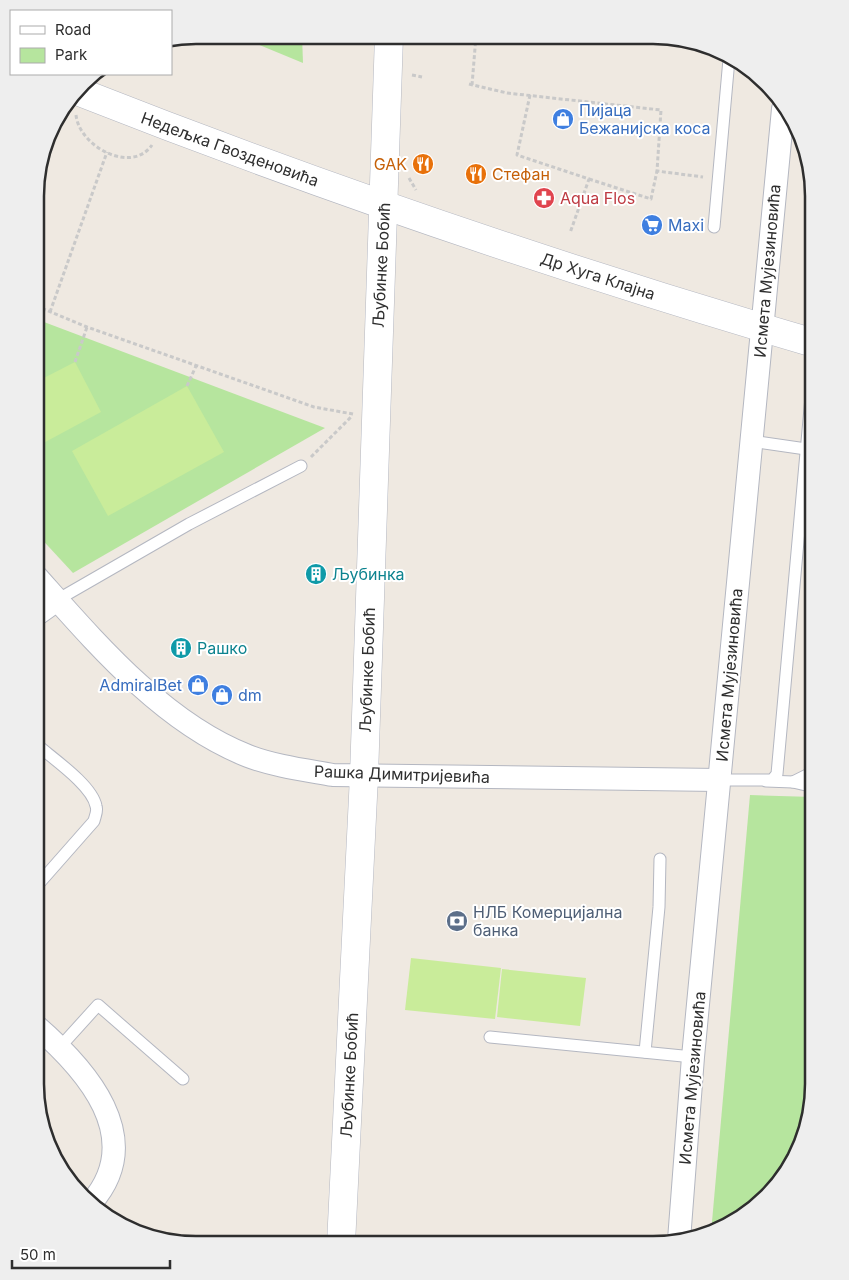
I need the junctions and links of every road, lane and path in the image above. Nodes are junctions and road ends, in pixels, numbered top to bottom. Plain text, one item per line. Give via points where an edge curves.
1 (389, 44) edge
2 (475, 44) edge
3 (729, 64) edge
4 (411, 75) dead end
5 (422, 77) dead end
6 (84, 94) edge
7 (530, 95) junction
8 (79, 99) edge
9 (782, 116) edge
10 (161, 124) junction
11 (107, 152) junction
12 (657, 171) junction
13 (589, 179) junction
14 (718, 179) junction
15 (384, 205) junction
16 (714, 227) dead end
17 (570, 233) dead end
18 (44, 309) edge
19 (50, 312) junction
20 (762, 327) junction
21 (87, 328) junction
22 (805, 340) edge
23 (75, 362) dead end
24 (196, 366) junction
25 (188, 386) dead end
26 (365, 416) junction
27 (752, 441) junction
28 (805, 449) edge
29 (805, 460) edge
30 (302, 466) joint
31 (44, 585) edge
32 (57, 600) junction
33 (44, 609) edge
34 (44, 751) edge
35 (364, 776) junction
36 (805, 776) edge
37 (719, 780) junction
38 (764, 781) junction
39 (793, 782) junction
40 (805, 785) edge
41 (660, 859) dead end
42 (44, 878) edge
43 (44, 1033) edge
44 (490, 1037) dead end
45 (60, 1047) junction
46 (645, 1052) junction
47 (693, 1056) junction
48 (183, 1079) dead end
49 (95, 1198) edge
50 (679, 1234) edge
51 (341, 1236) edge

1 - 15 main road, Љубинке Бобић
2 - 7 path via 471,85
3 - 14 lane
4 - 5 path
6 - 10 main road, Недељка Гвозденовића
7 - 12 path via 661,110
7 - 13 path via 517,155
8 - 11 path via 78,126 95,147
9 - 20 street, Исмета Мујезиновића
10 - 11 path via 154,141 143,153 126,156
10 - 15 main road, Недељка Гвозденовића
11 - 19 path
12 - 13 path via 651,199
12 - 14 path
13 - 17 path
14 - 16 lane
15 - 20 main road, Др Хуга Клајна
15 - 26 main road, Љубинке Бобић
18 - 19 path
19 - 21 path
20 - 22 main road, Др Хуга Клајна
20 - 27 street, Исмета Мујезиновића
21 - 23 path
21 - 24 path
24 - 25 path
24 - 26 path via 314,408
26 - 30 path
26 - 35 main road, Љубинке Бобић
27 - 28 lane
27 - 37 street, Исмета Мујезиновића
29 - 38 lane via 777,774 772,780
30 - 32 lane via 189,524
31 - 32 street, Рашка Димитријевића
32 - 33 street
32 - 35 street, Рашка Димитријевића via 136,682 204,736 249,757 296,769
34 - 42 lane via 83,786 97,807 94,821
35 - 37 street, Рашка Димитријевића
35 - 51 main road, Љубинке Бобић
36 - 39 lane
37 - 38 lane
37 - 47 street, Исмета Мујезиновића
38 - 39 lane
39 - 40 lane
41 - 46 lane via 659,907
43 - 45 street
44 - 46 lane
45 - 48 lane via 98,1005
45 - 49 street via 76,1062 101,1098 112,1127 112,1168
46 - 47 lane
47 - 50 street, Исмета Мујезиновића

